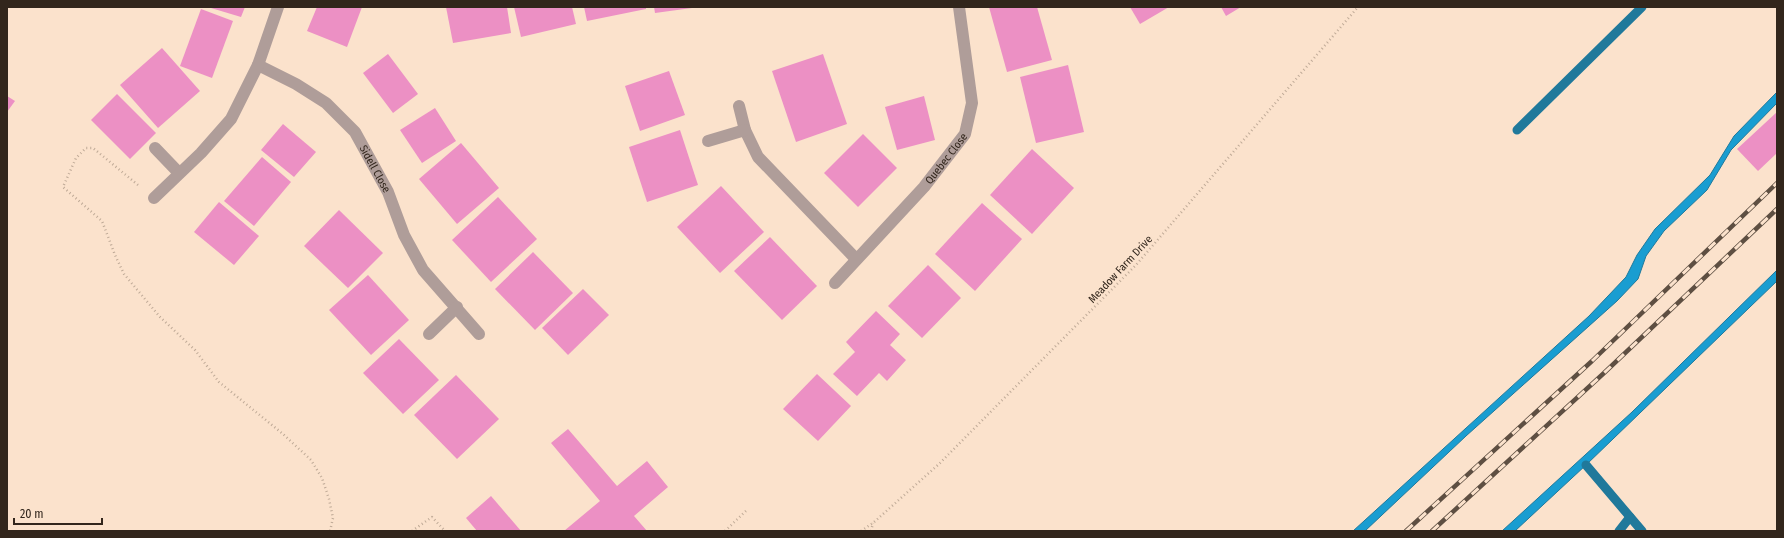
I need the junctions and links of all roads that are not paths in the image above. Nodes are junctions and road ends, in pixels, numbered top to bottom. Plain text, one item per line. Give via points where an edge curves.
1 (278, 7) edge
2 (959, 7) edge
3 (258, 64) junction
4 (739, 106) dead end
5 (745, 130) junction
6 (708, 141) dead end
7 (155, 148) dead end
8 (179, 173) junction
9 (154, 198) road end
10 (856, 259) junction
11 (835, 283) dead end
12 (457, 307) junction
13 (429, 334) dead end
14 (479, 334) dead end

1 - 3 street
2 - 10 street, Quebec Close via 972,103 965,134 924,187
3 - 8 street via 231,119
3 - 12 street, Sidell Close via 326,103 355,132 388,192 404,235 423,270
4 - 5 street
5 - 6 street
5 - 10 street via 758,157
7 - 8 street
8 - 9 street
10 - 11 street, Quebec Close
12 - 13 street
12 - 14 street, Sidell Close

